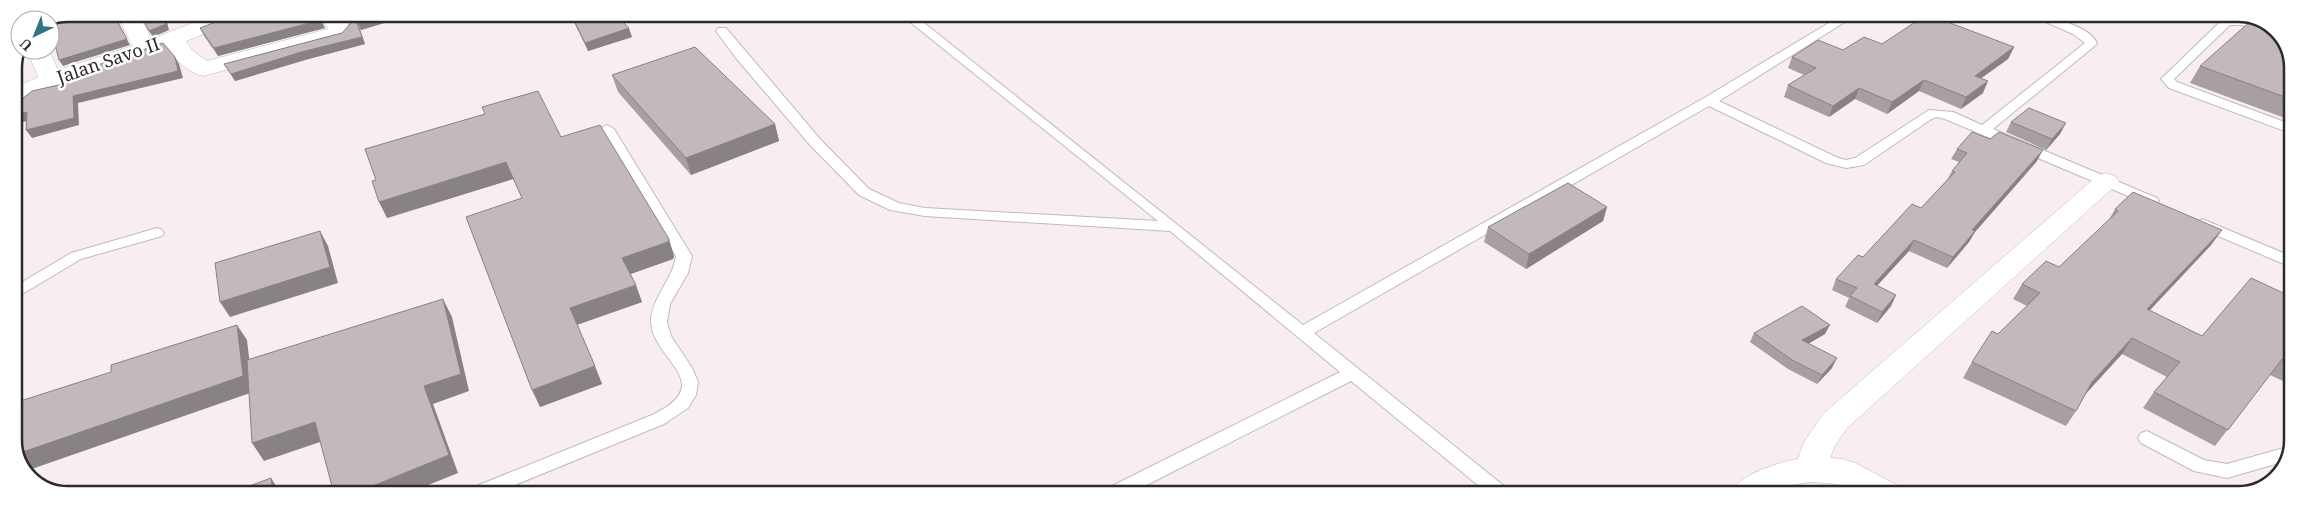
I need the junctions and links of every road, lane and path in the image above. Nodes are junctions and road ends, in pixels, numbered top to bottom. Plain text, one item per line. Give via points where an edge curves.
1 (131, 22) edge
2 (214, 22) edge
3 (335, 22) edge
4 (916, 22) edge
5 (1839, 22) edge
6 (2054, 22) edge
7 (2226, 22) edge
8 (722, 31) dead end
9 (173, 38) junction
10 (146, 48) junction
11 (42, 60) edge
12 (50, 80) junction
13 (22, 96) edge
14 (1709, 101) junction
15 (2284, 127) edge
16 (607, 129) dead end
17 (1984, 130) junction
18 (2106, 182) junction
19 (2168, 209) edge
20 (2186, 217) edge
21 (1174, 227) junction
22 (157, 233) dead end
23 (2284, 260) edge
24 (23, 289) edge
25 (1303, 332) junction
26 (1352, 373) junction
27 (2147, 438) dead end
28 (2282, 456) edge
29 (1810, 469) junction
30 (494, 486) edge
31 (1128, 486) edge
32 (1492, 486) edge
33 (1762, 486) edge
34 (1870, 486) edge

1 - 10 street
2 - 9 street, Jalan Savo II
3 - 9 street via 340,30 336,34 203,70 184,55
4 - 21 lane
5 - 14 lane
6 - 17 lane via 2078,31 2090,39 2091,44
7 - 15 lane via 2167,79 2173,85
8 - 21 lane via 815,142 864,192 879,201 925,212
9 - 10 street, Jalan Savo II
10 - 12 street, Jalan Savo II
11 - 12 street
12 - 13 street, Jalan Savo II
14 - 17 lane via 1831,160 1846,164 1859,162 1934,113
14 - 25 lane
16 - 30 lane via 684,256 680,276 663,302 659,324 690,382 688,395 681,406 646,424
17 - 18 lane
18 - 19 lane
18 - 29 street via 1835,421 1820,442
20 - 23 lane
21 - 25 lane
22 - 24 lane via 76,256
25 - 26 lane
26 - 31 lane
26 - 32 lane
27 - 28 lane via 2200,466 2226,471
29 - 33 street via 1784,474
29 - 34 street via 1843,472

